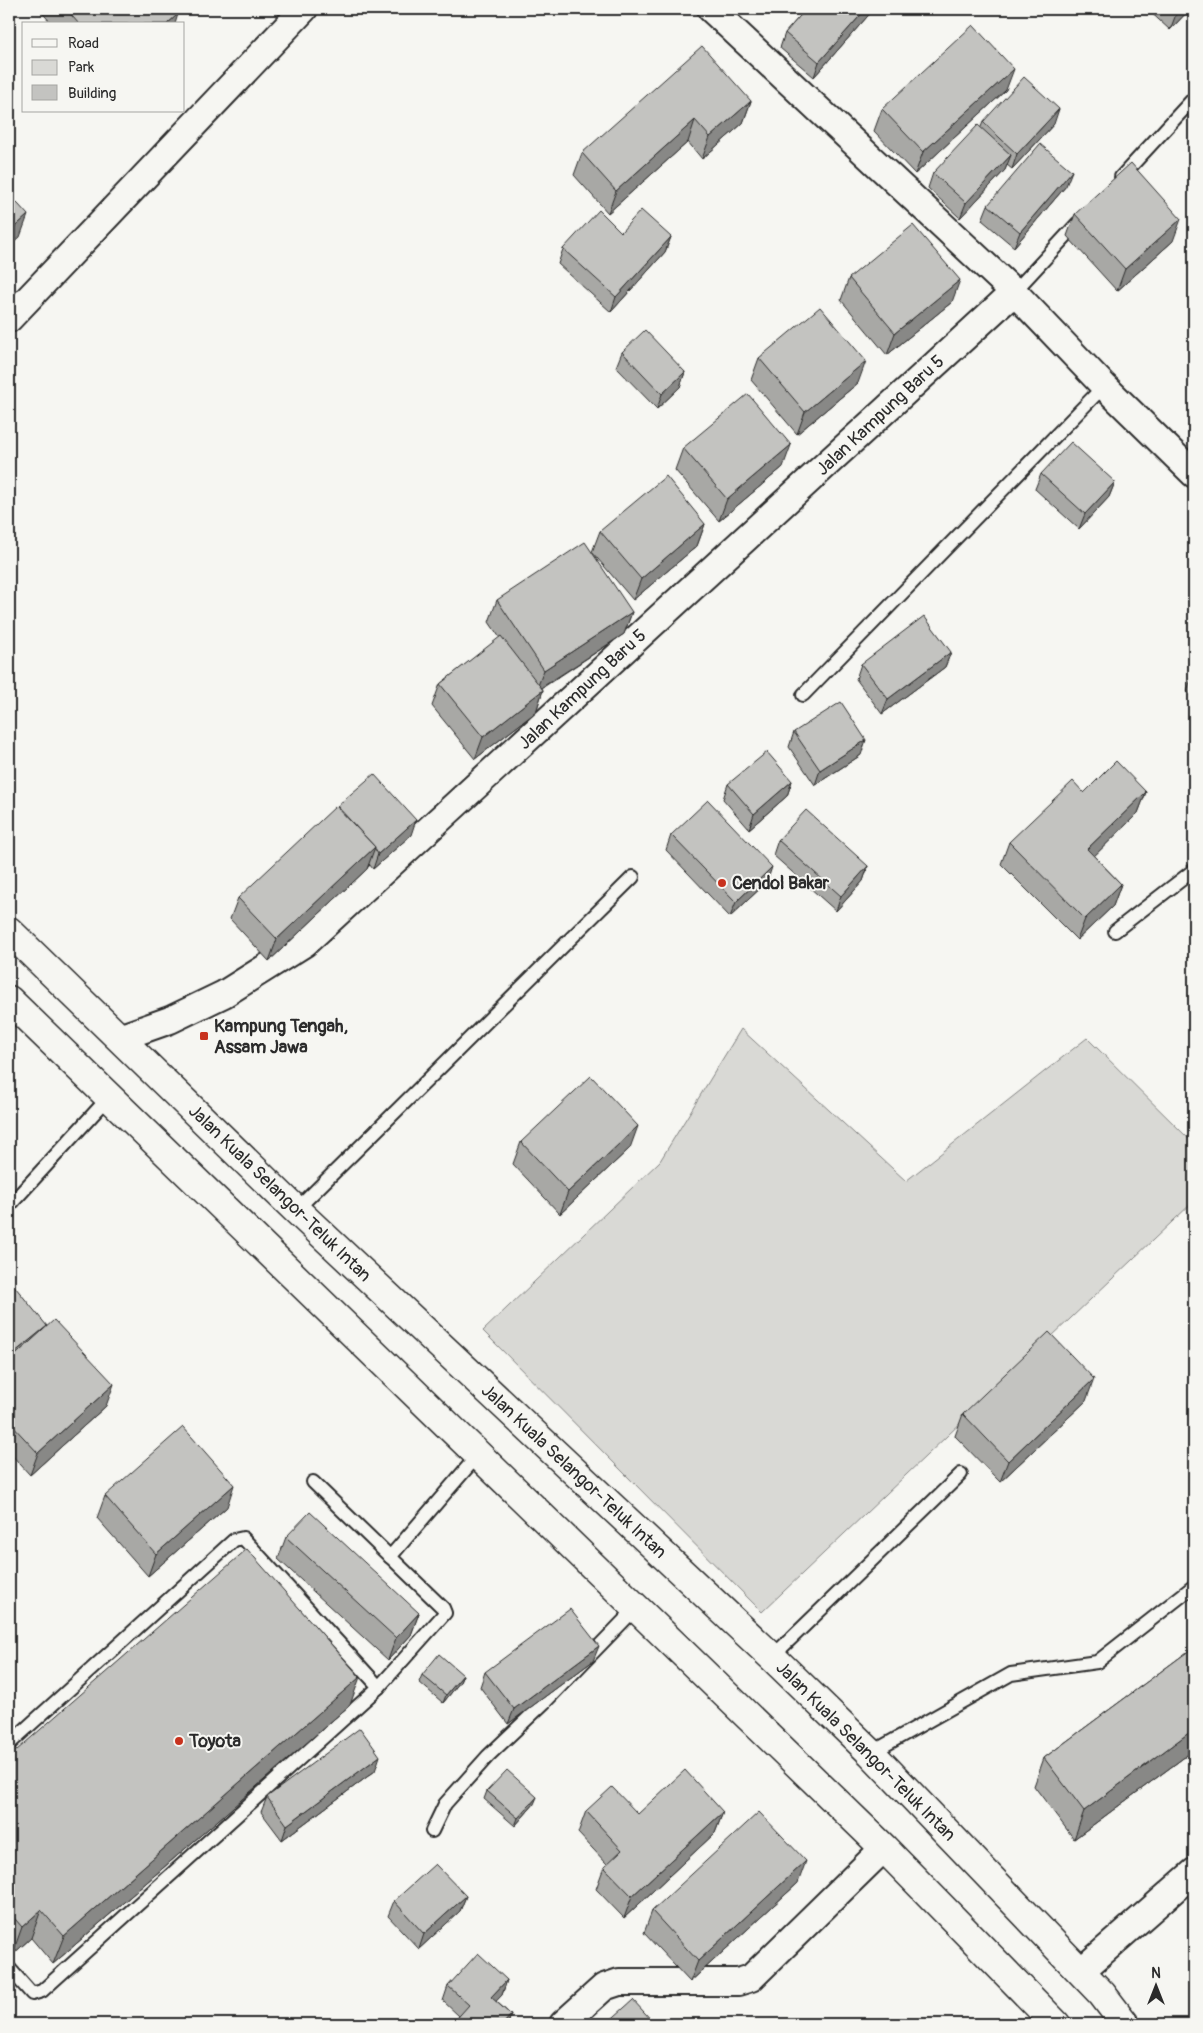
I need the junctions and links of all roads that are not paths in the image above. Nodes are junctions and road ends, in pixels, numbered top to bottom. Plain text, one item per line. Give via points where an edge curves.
1 (304, 9) edge
2 (711, 9) edge
3 (1194, 98) edge
4 (1114, 185) edge
5 (1087, 213) edge
6 (1014, 292) junction
7 (9, 319) edge
8 (1104, 386) junction
9 (1194, 474) edge
10 (803, 695) dead end
11 (1194, 870) edge
12 (633, 878) dead end
13 (1115, 931) dead end
14 (9, 932) edge
15 (9, 1000) edge
16 (119, 1038) junction
17 (109, 1097) junction
18 (9, 1206) edge
19 (296, 1210) junction
20 (478, 1455) junction
21 (961, 1474) dead end
22 (313, 1482) dead end
23 (390, 1558) junction
24 (1194, 1586) edge
25 (636, 1608) junction
26 (772, 1657) junction
27 (379, 1687) junction
28 (9, 1744) edge
29 (871, 1753) junction
30 (432, 1831) dead end
31 (884, 1848) junction
32 (1194, 1872) edge
33 (9, 1968) edge
34 (1081, 1972) junction
35 (562, 2024) edge
36 (1056, 2024) edge
37 (1125, 2024) edge

1 - 7 street
2 - 6 street
3 - 4 lane
5 - 6 lane
6 - 8 street
6 - 16 street, Jalan Kampung Baru 5 via 305,943 224,994 170,1020
8 - 9 street
8 - 10 lane
11 - 13 lane
12 - 19 lane
14 - 16 highway, Jalan Kuala Selangor-Teluk Intan
15 - 17 highway
16 - 19 highway, Jalan Kuala Selangor-Teluk Intan
17 - 18 lane
17 - 20 highway
19 - 26 highway, Jalan Kuala Selangor-Teluk Intan
20 - 23 lane
20 - 25 highway
21 - 26 lane
22 - 23 lane
23 - 27 lane via 445,1613
24 - 29 lane via 1097,1662 1012,1674
25 - 30 lane via 488,1756 445,1804
25 - 31 highway
26 - 29 highway, Jalan Kuala Selangor-Teluk Intan
27 - 28 lane via 243,1538 234,1540
27 - 33 lane via 42,1991 32,1994
29 - 34 highway, Jalan Kuala Selangor-Teluk Intan
31 - 35 street via 751,1978 738,1982 619,1982 604,1988
31 - 36 highway
32 - 34 street
34 - 37 highway, Jalan Kuala Selangor-Teluk Intan

